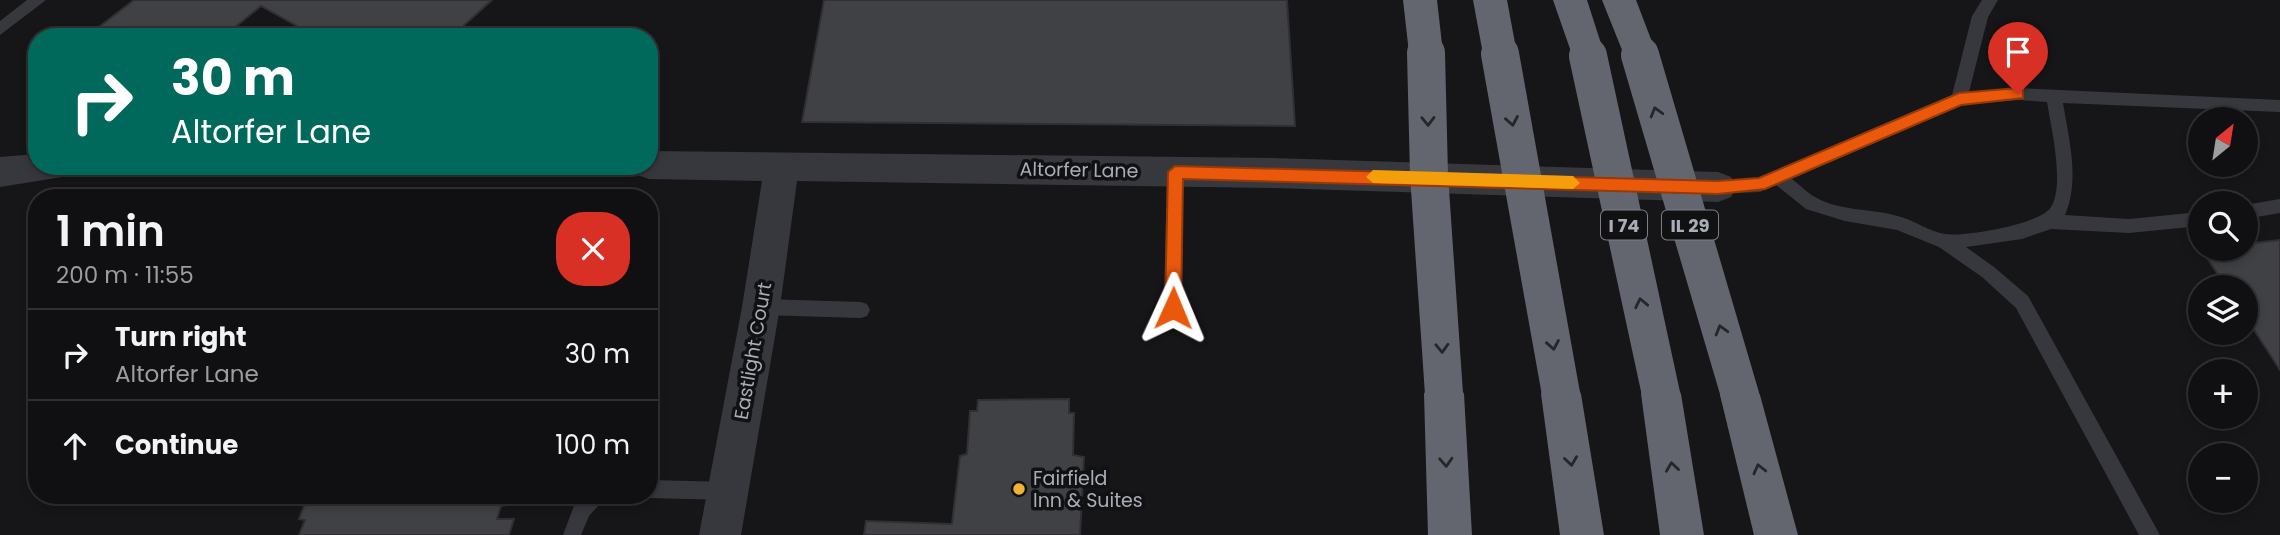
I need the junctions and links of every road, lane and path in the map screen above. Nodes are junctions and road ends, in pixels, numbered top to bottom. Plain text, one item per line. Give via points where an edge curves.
1 (38, 0) edge
2 (1420, 0) edge
3 (1490, 0) edge
4 (1570, 0) edge
5 (1619, 0) edge
6 (1990, 0) edge
7 (0, 29) edge
8 (2054, 95) junction
9 (1959, 99) junction
10 (2280, 106) edge
11 (658, 165) edge
12 (782, 166) junction
13 (28, 169) edge
14 (0, 172) edge
15 (1175, 172) junction
16 (1778, 177) junction
17 (1718, 187) joint
18 (2280, 206) edge
19 (2258, 210) edge
20 (2188, 220) edge
21 (2053, 222) junction
22 (1945, 242) junction
23 (761, 307) junction
24 (1173, 308) dead end
25 (861, 310) dead end
26 (658, 489) edge
27 (729, 491) junction
28 (588, 504) edge
29 (572, 534) edge
30 (720, 535) edge
31 (1450, 535) edge
32 (1582, 535) edge
33 (1682, 535) edge
34 (1776, 535) edge
35 (2150, 535) edge

1 - 7 lane
2 -> 31 highway, bridge
3 -> 32 highway, bridge
33 -> 4 highway, I 74, bridge via 1661,394 1588,56
34 -> 5 highway, IL 29, bridge via 1740,395 1640,55
6 - 9 lane via 1980,16
8 - 9 lane
8 - 10 lane
8 - 21 lane via 2066,167 2066,200
9 - 16 lane
11 - 12 street, Altorfer Lane
12 - 15 street, Altorfer Lane
12 - 23 street, Eastlight Court
13 - 14 street
15 - 17 street, Altorfer Lane
15 - 24 lane
16 - 17 lane via 1760,185
16 - 22 lane via 1812,204 1898,223
18 - 19 lane
20 - 21 lane via 2129,226
21 - 22 lane via 2022,234
22 - 35 lane via 2022,302
23 - 25 lane
23 - 27 street, Eastlight Court
26 - 27 lane
27 - 30 street, Eastlight Court
28 - 29 lane

